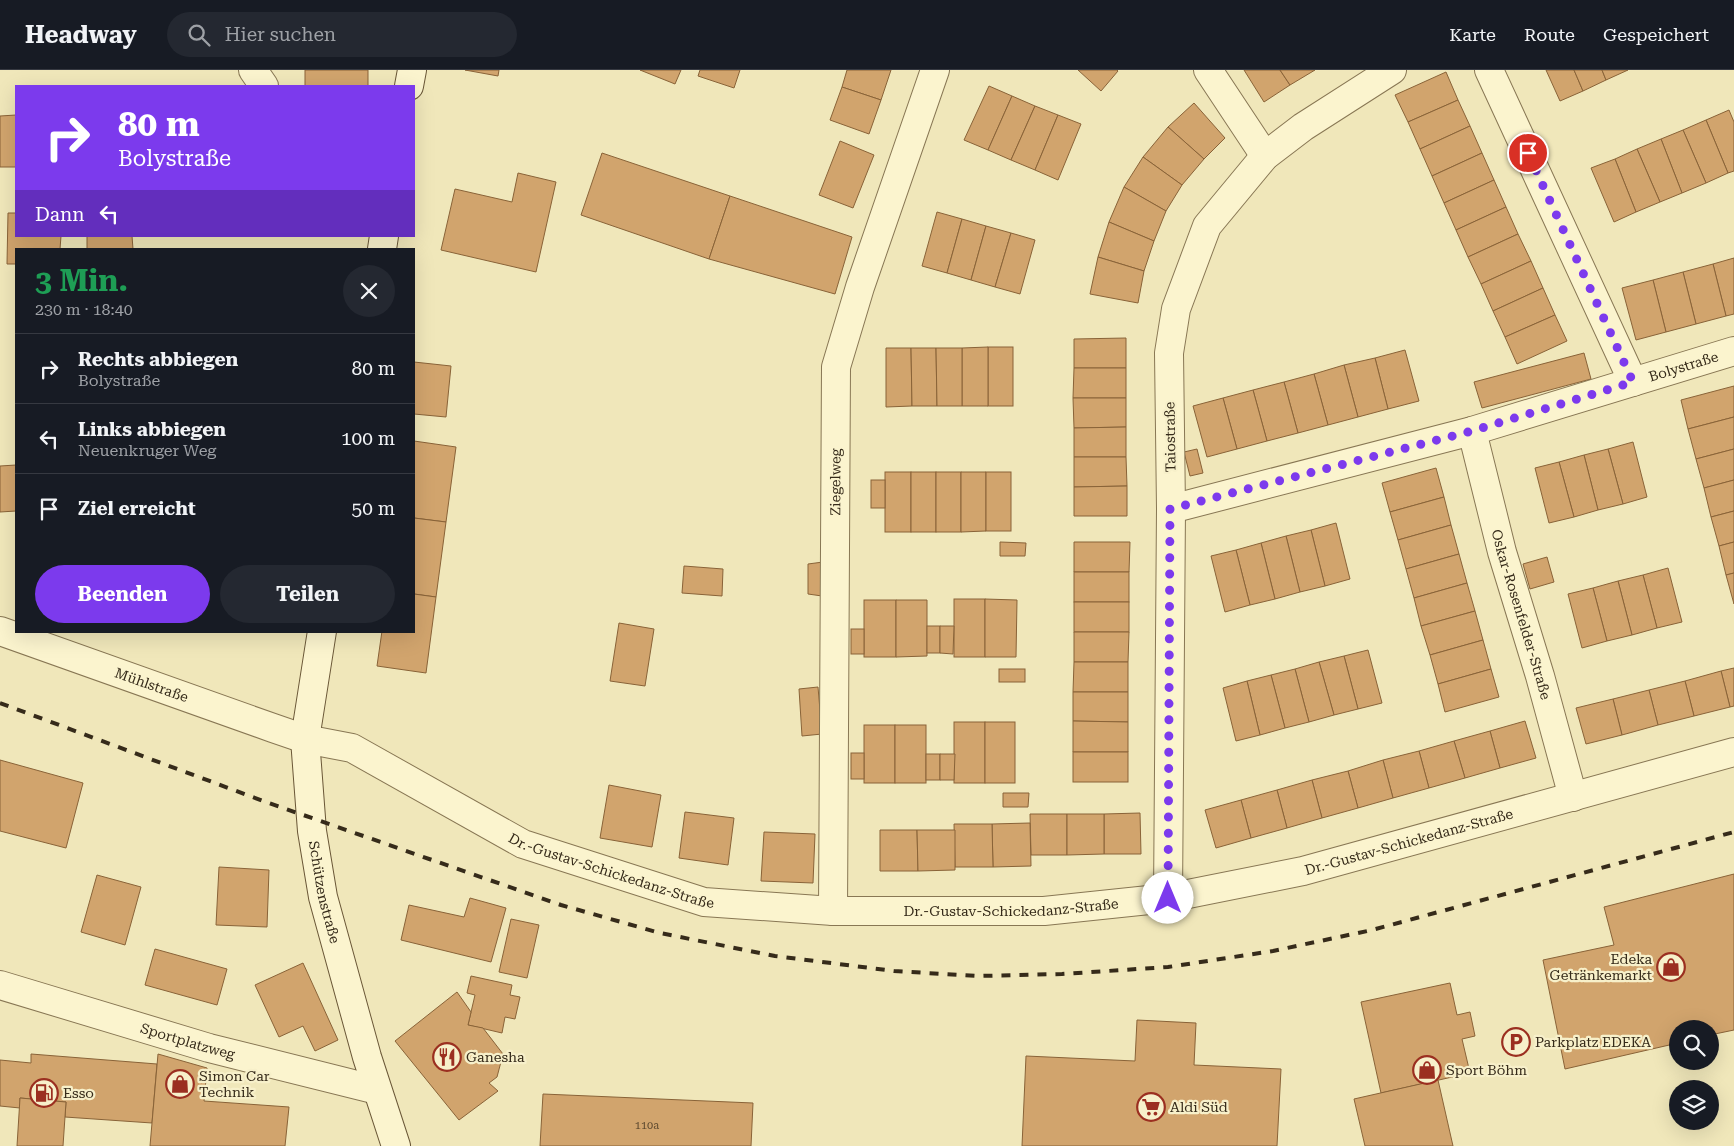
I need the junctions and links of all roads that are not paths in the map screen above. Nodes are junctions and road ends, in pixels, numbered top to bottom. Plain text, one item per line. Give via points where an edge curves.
1 (253, 70) edge
2 (412, 70) edge
3 (935, 70) edge
4 (1208, 70) edge
5 (1392, 70) edge
6 (1489, 70) edge
7 (263, 85) edge
8 (409, 85) edge
9 (1265, 156) junction
10 (1734, 350) edge
11 (1633, 382) junction
12 (1472, 431) junction
13 (1170, 509) junction
14 (0, 631) edge
15 (322, 633) edge
16 (305, 739) junction
17 (1734, 752) edge
18 (1573, 796) junction
19 (1168, 898) junction
20 (833, 911) junction
21 (0, 985) edge
22 (377, 1090) junction
23 (396, 1146) edge

1 - 7 street
2 - 8 street
3 - 20 street, Ziegelweg via 860,287 836,367
4 - 9 street
5 - 9 street, Taiostraße via 1303,127
6 - 11 street
9 - 13 street, Taiostraße via 1207,226 1176,309 1169,353
10 - 11 street, Bolystraße
11 - 12 street, Bolystraße
12 - 13 street, Bolystraße
12 - 18 street, Oskar-Rosenfelder-Straße via 1502,552
13 - 19 street, Taiostraße
14 - 16 street, Mühlstraße
15 - 16 street, Schützenstraße
16 - 20 street, Dr.-Gustav-Schickedanz-Straße via 352,748 523,844 704,902
16 - 22 street, Schützenstraße via 312,831 323,897
17 - 18 street, Dr.-Gustav-Schickedanz-Straße
18 - 19 street, Dr.-Gustav-Schickedanz-Straße via 1303,871
19 - 20 street, Dr.-Gustav-Schickedanz-Straße via 1044,911
21 - 22 street, Sportplatzweg via 209,1048
22 - 23 street, Schützenstraße

